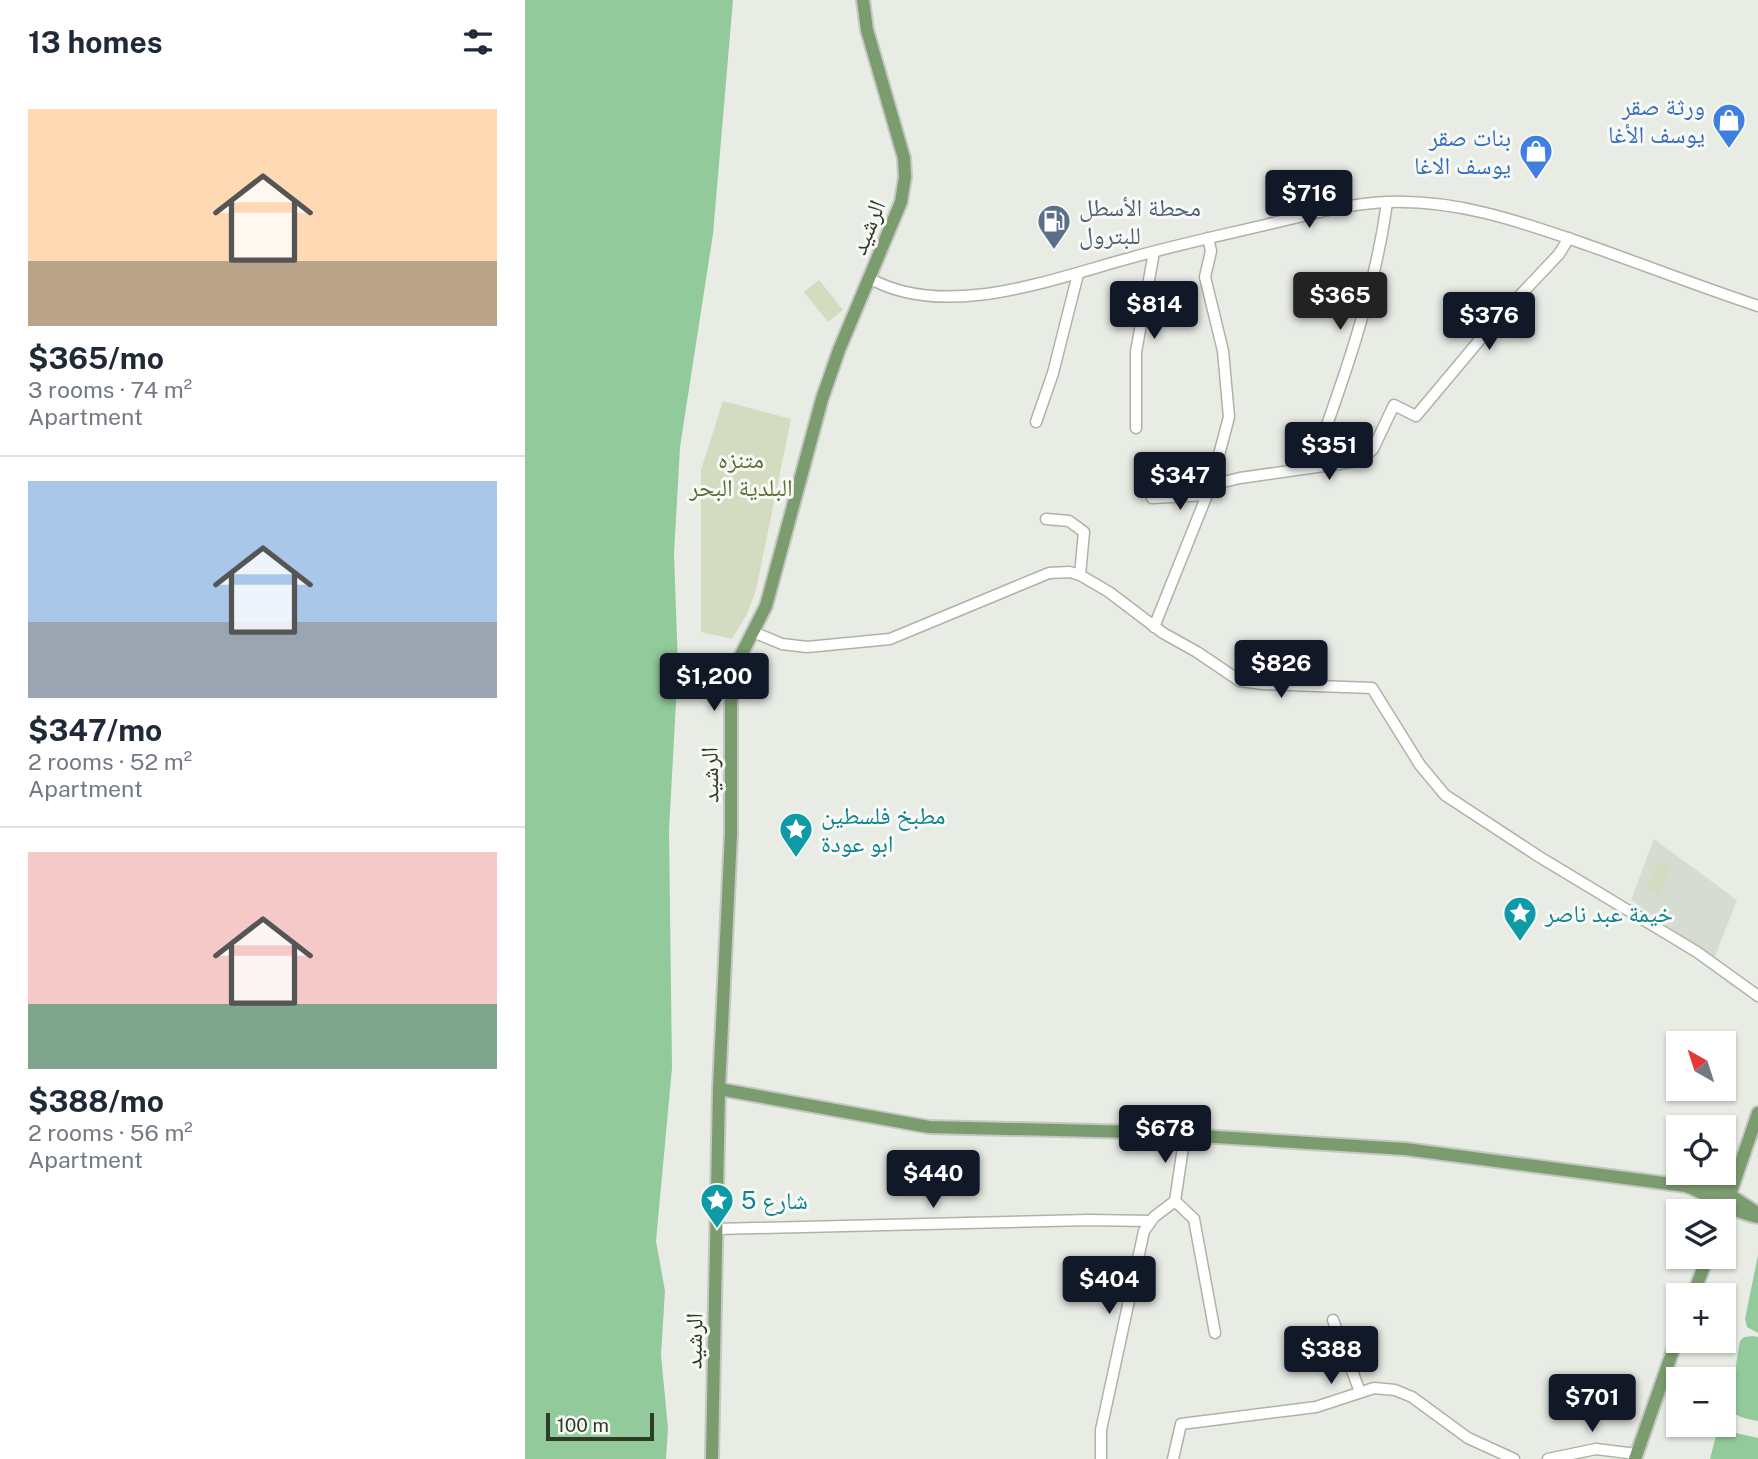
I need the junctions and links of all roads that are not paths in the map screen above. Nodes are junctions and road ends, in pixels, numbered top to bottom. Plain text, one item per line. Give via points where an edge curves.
1 (863, 0) edge
2 (1387, 202) junction
3 (1208, 238) junction
4 (1569, 238) junction
5 (1154, 252) junction
6 (1078, 274) junction
7 (869, 278) junction
8 (1758, 306) edge
9 (1036, 422) dead end
10 (1136, 428) dead end
11 (1313, 467) junction
12 (1209, 490) junction
13 (1152, 498) dead end
14 (1046, 519) dead end
15 (1080, 575) junction
16 (1154, 627) junction
17 (753, 632) junction
18 (1758, 996) edge
19 (719, 1089) junction
20 (1758, 1113) edge
21 (1185, 1135) junction
22 (1716, 1199) edge
23 (1729, 1199) edge
24 (1175, 1201) junction
25 (1736, 1208) edge
26 (1758, 1215) edge
27 (1150, 1221) junction
28 (716, 1229) junction
29 (1333, 1320) dead end
30 (1215, 1333) dead end
31 (1672, 1353) edge
32 (1360, 1392) junction
33 (1635, 1457) edge
34 (712, 1459) edge
35 (1101, 1459) edge
36 (1173, 1459) edge
37 (1514, 1459) edge
38 (1548, 1459) edge

1 - 7 main road, الرشيد via 905,177 901,202
2 - 3 street
2 - 4 street via 1478,209
2 - 11 street via 1380,249
3 - 5 street
3 - 12 street via 1211,251 1205,277 1223,351 1229,417
4 - 8 street
4 - 11 street via 1416,416 1394,405 1366,457 1348,464
5 - 6 street
5 - 10 street via 1136,352
6 - 7 street via 947,297 889,289
6 - 9 street
7 - 17 main road, الرشيد via 822,399 766,606
11 - 12 street via 1240,478
12 - 13 street
12 - 16 street
14 - 15 street via 1069,521 1084,532
15 - 16 street
15 - 17 street via 1049,573 890,639 807,648
16 - 18 street via 1240,681 1372,688 1420,765 1445,795 1697,952
17 - 19 main road, الرشيد via 738,661 731,701 731,833
19 - 21 main road via 929,1127
19 - 28 main road, الرشيد
20 - 23 main road
21 - 22 main road via 1405,1149 1686,1186
21 - 24 street
24 - 27 street
24 - 30 street via 1194,1219
25 - 26 main road
27 - 28 street
27 - 35 street via 1113,1367 1101,1430
28 - 34 main road, الرشيد
29 - 32 street
31 - 33 main road
32 - 36 street via 1316,1407 1181,1424
32 - 37 street via 1374,1388 1405,1393 1468,1438
33 - 38 street via 1596,1449

